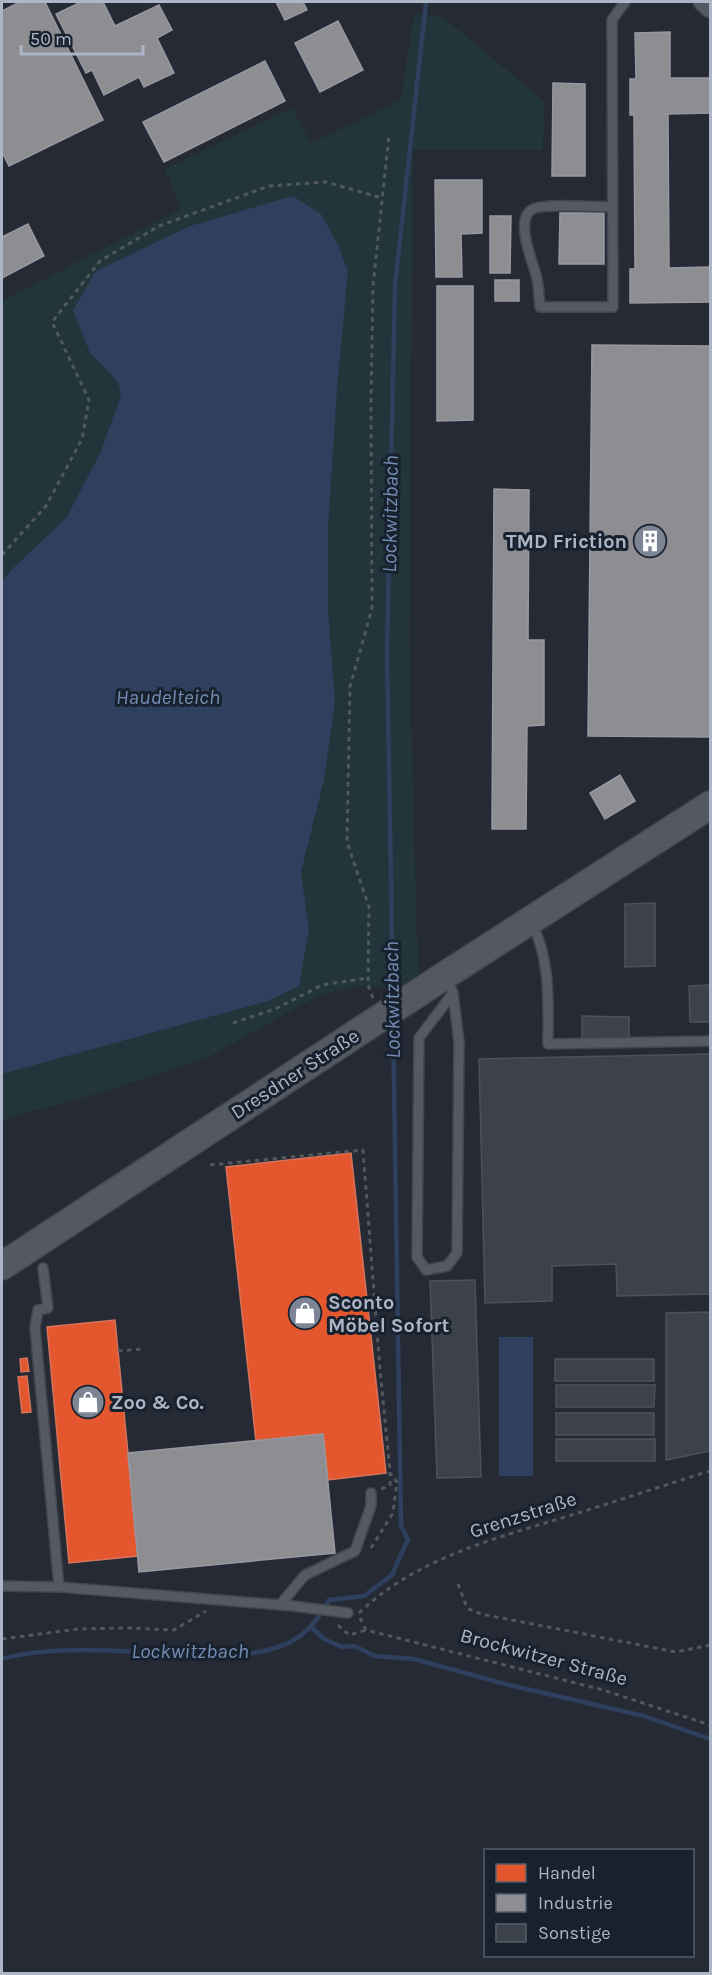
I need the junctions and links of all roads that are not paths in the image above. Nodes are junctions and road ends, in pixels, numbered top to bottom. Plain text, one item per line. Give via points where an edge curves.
1 (625, 2) edge
2 (703, 2) edge
3 (711, 8) edge
4 (613, 207) junction
5 (711, 805) edge
6 (531, 920) junction
7 (449, 984) junction
8 (711, 1041) edge
9 (2, 1266) edge
10 (43, 1268) dead end
11 (371, 1493) dead end
12 (2, 1586) edge
13 (59, 1587) junction
14 (280, 1605) junction
15 (349, 1613) road end

1 - 4 lane via 612,20
2 - 3 street
4 - 4 lane via 613,307 540,307 538,280 526,242 525,220 529,212 534,208
5 - 6 main road, Dresdner Straße
6 - 7 main road, Dresdner Straße
6 - 8 lane via 543,949 548,1044
7 - 7 lane via 459,1042 458,1253 447,1266 426,1270 417,1257 419,1038
7 - 9 main road, Dresdner Straße via 403,1002
10 - 13 lane via 48,1308 39,1310 35,1328
11 - 14 lane via 371,1506 355,1551 305,1575
12 - 13 lane
13 - 14 lane
14 - 15 lane

